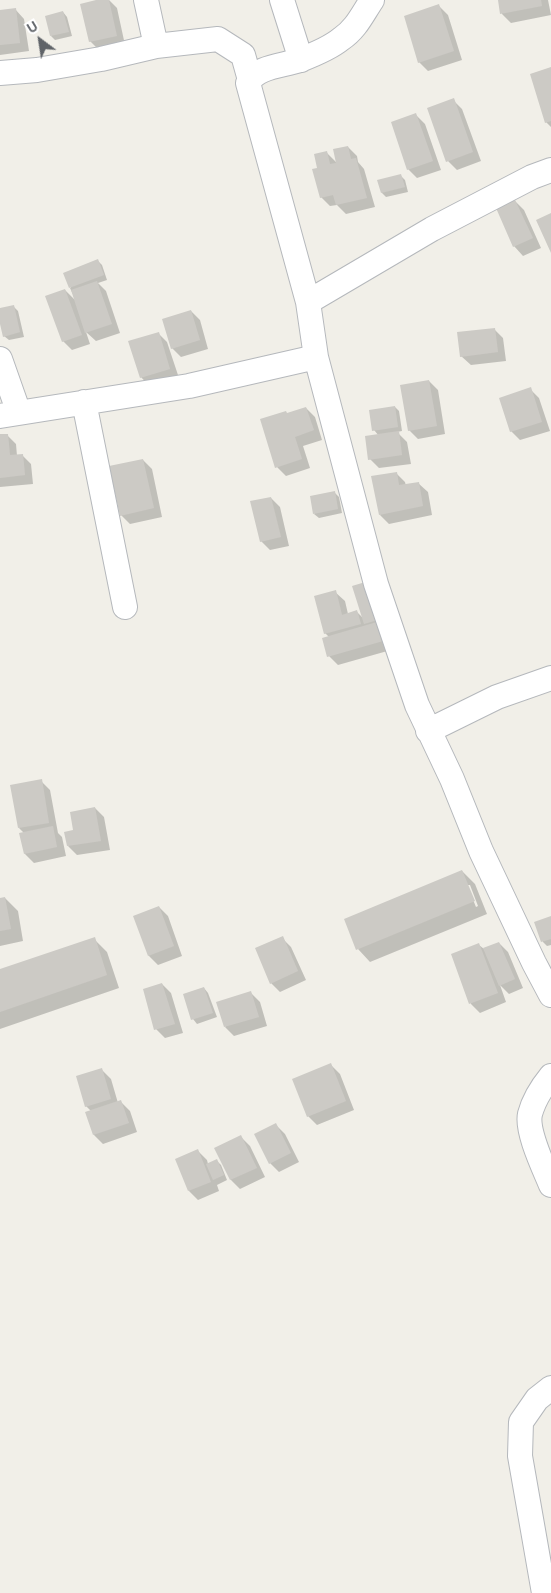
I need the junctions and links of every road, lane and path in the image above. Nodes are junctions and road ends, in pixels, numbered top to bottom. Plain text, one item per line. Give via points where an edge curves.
1 (146, 0) edge
2 (282, 0) edge
3 (372, 0) edge
4 (156, 46) junction
5 (300, 60) junction
6 (0, 74) edge
7 (250, 80) junction
8 (551, 170) edge
9 (308, 302) junction
10 (316, 357) junction
11 (0, 359) edge
12 (84, 402) junction
13 (10, 415) edge
14 (124, 607) dead end
15 (551, 678) edge
16 (428, 731) junction
17 (551, 995) edge
18 (551, 1076) edge
19 (551, 1185) edge
20 (551, 1388) edge
21 (544, 1593) edge

1 - 4 street
2 - 5 street
3 - 5 street via 350,33
4 - 6 street via 101,59
4 - 7 street via 218,39 243,55
5 - 7 street via 261,71
7 - 9 street via 248,86
8 - 9 street via 432,229
9 - 10 street
10 - 12 street via 189,386
10 - 16 street via 376,584
11 - 13 street
12 - 13 street
12 - 14 street
15 - 16 street via 497,697
16 - 17 street
18 - 19 street via 540,1090 530,1116 533,1140
20 - 21 street via 537,1399 521,1422 520,1447

